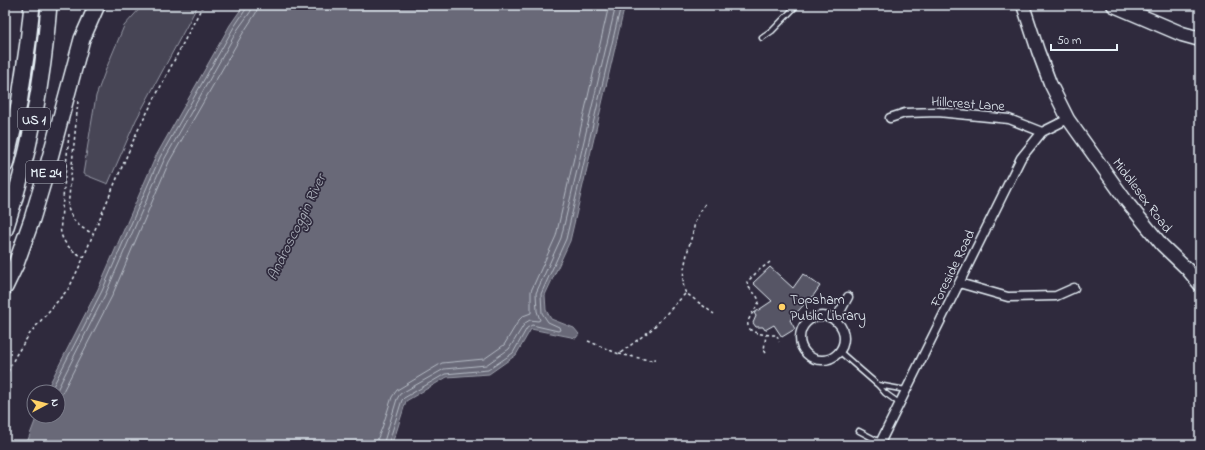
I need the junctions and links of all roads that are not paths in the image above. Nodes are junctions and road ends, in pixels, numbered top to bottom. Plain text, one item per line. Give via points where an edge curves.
1 (32, 5) edge
2 (49, 5) edge
3 (97, 5) edge
4 (797, 5) edge
5 (1023, 5) edge
6 (1114, 5) edge
7 (1182, 34) junction
8 (762, 38) dead end
9 (1200, 39) edge
10 (1200, 46) edge
11 (890, 118) dead end
12 (1068, 119) junction
13 (1042, 132) junction
14 (5, 165) edge
15 (5, 230) edge
16 (959, 283) junction
17 (1200, 285) edge
18 (5, 287) edge
19 (1074, 288) dead end
20 (848, 297) dead end
21 (835, 321) junction
22 (839, 351) junction
23 (878, 385) junction
24 (906, 390) junction
25 (899, 404) junction
26 (859, 431) dead end
27 (879, 444) edge

1 - 14 highway, US 1 via 19,104
2 - 15 highway, US 1 via 43,68 26,159
3 - 18 highway, ME 24 via 77,54 37,205
4 - 8 lane
5 - 12 main road, Middlesex Road via 1050,83
6 - 7 highway
7 - 9 highway
7 - 10 highway
11 - 13 street, Hillcrest Lane via 905,113 938,112 1009,118
12 - 13 street, Foreside Road
12 - 17 main road, Middlesex Road via 1127,202 1162,245 1187,268
13 - 16 street, Foreside Road via 1021,158
16 - 19 street via 1008,297 1056,296
16 - 24 street, Foreside Road
20 - 21 street
21 - 22 street via 843,332
21 - 22 street via 829,317 815,317 804,325 800,338 805,351 815,359 829,358
22 - 23 lane
23 - 24 lane
23 - 25 lane
24 - 25 street, Foreside Road
25 - 27 street, Foreside Road
26 - 27 lane

